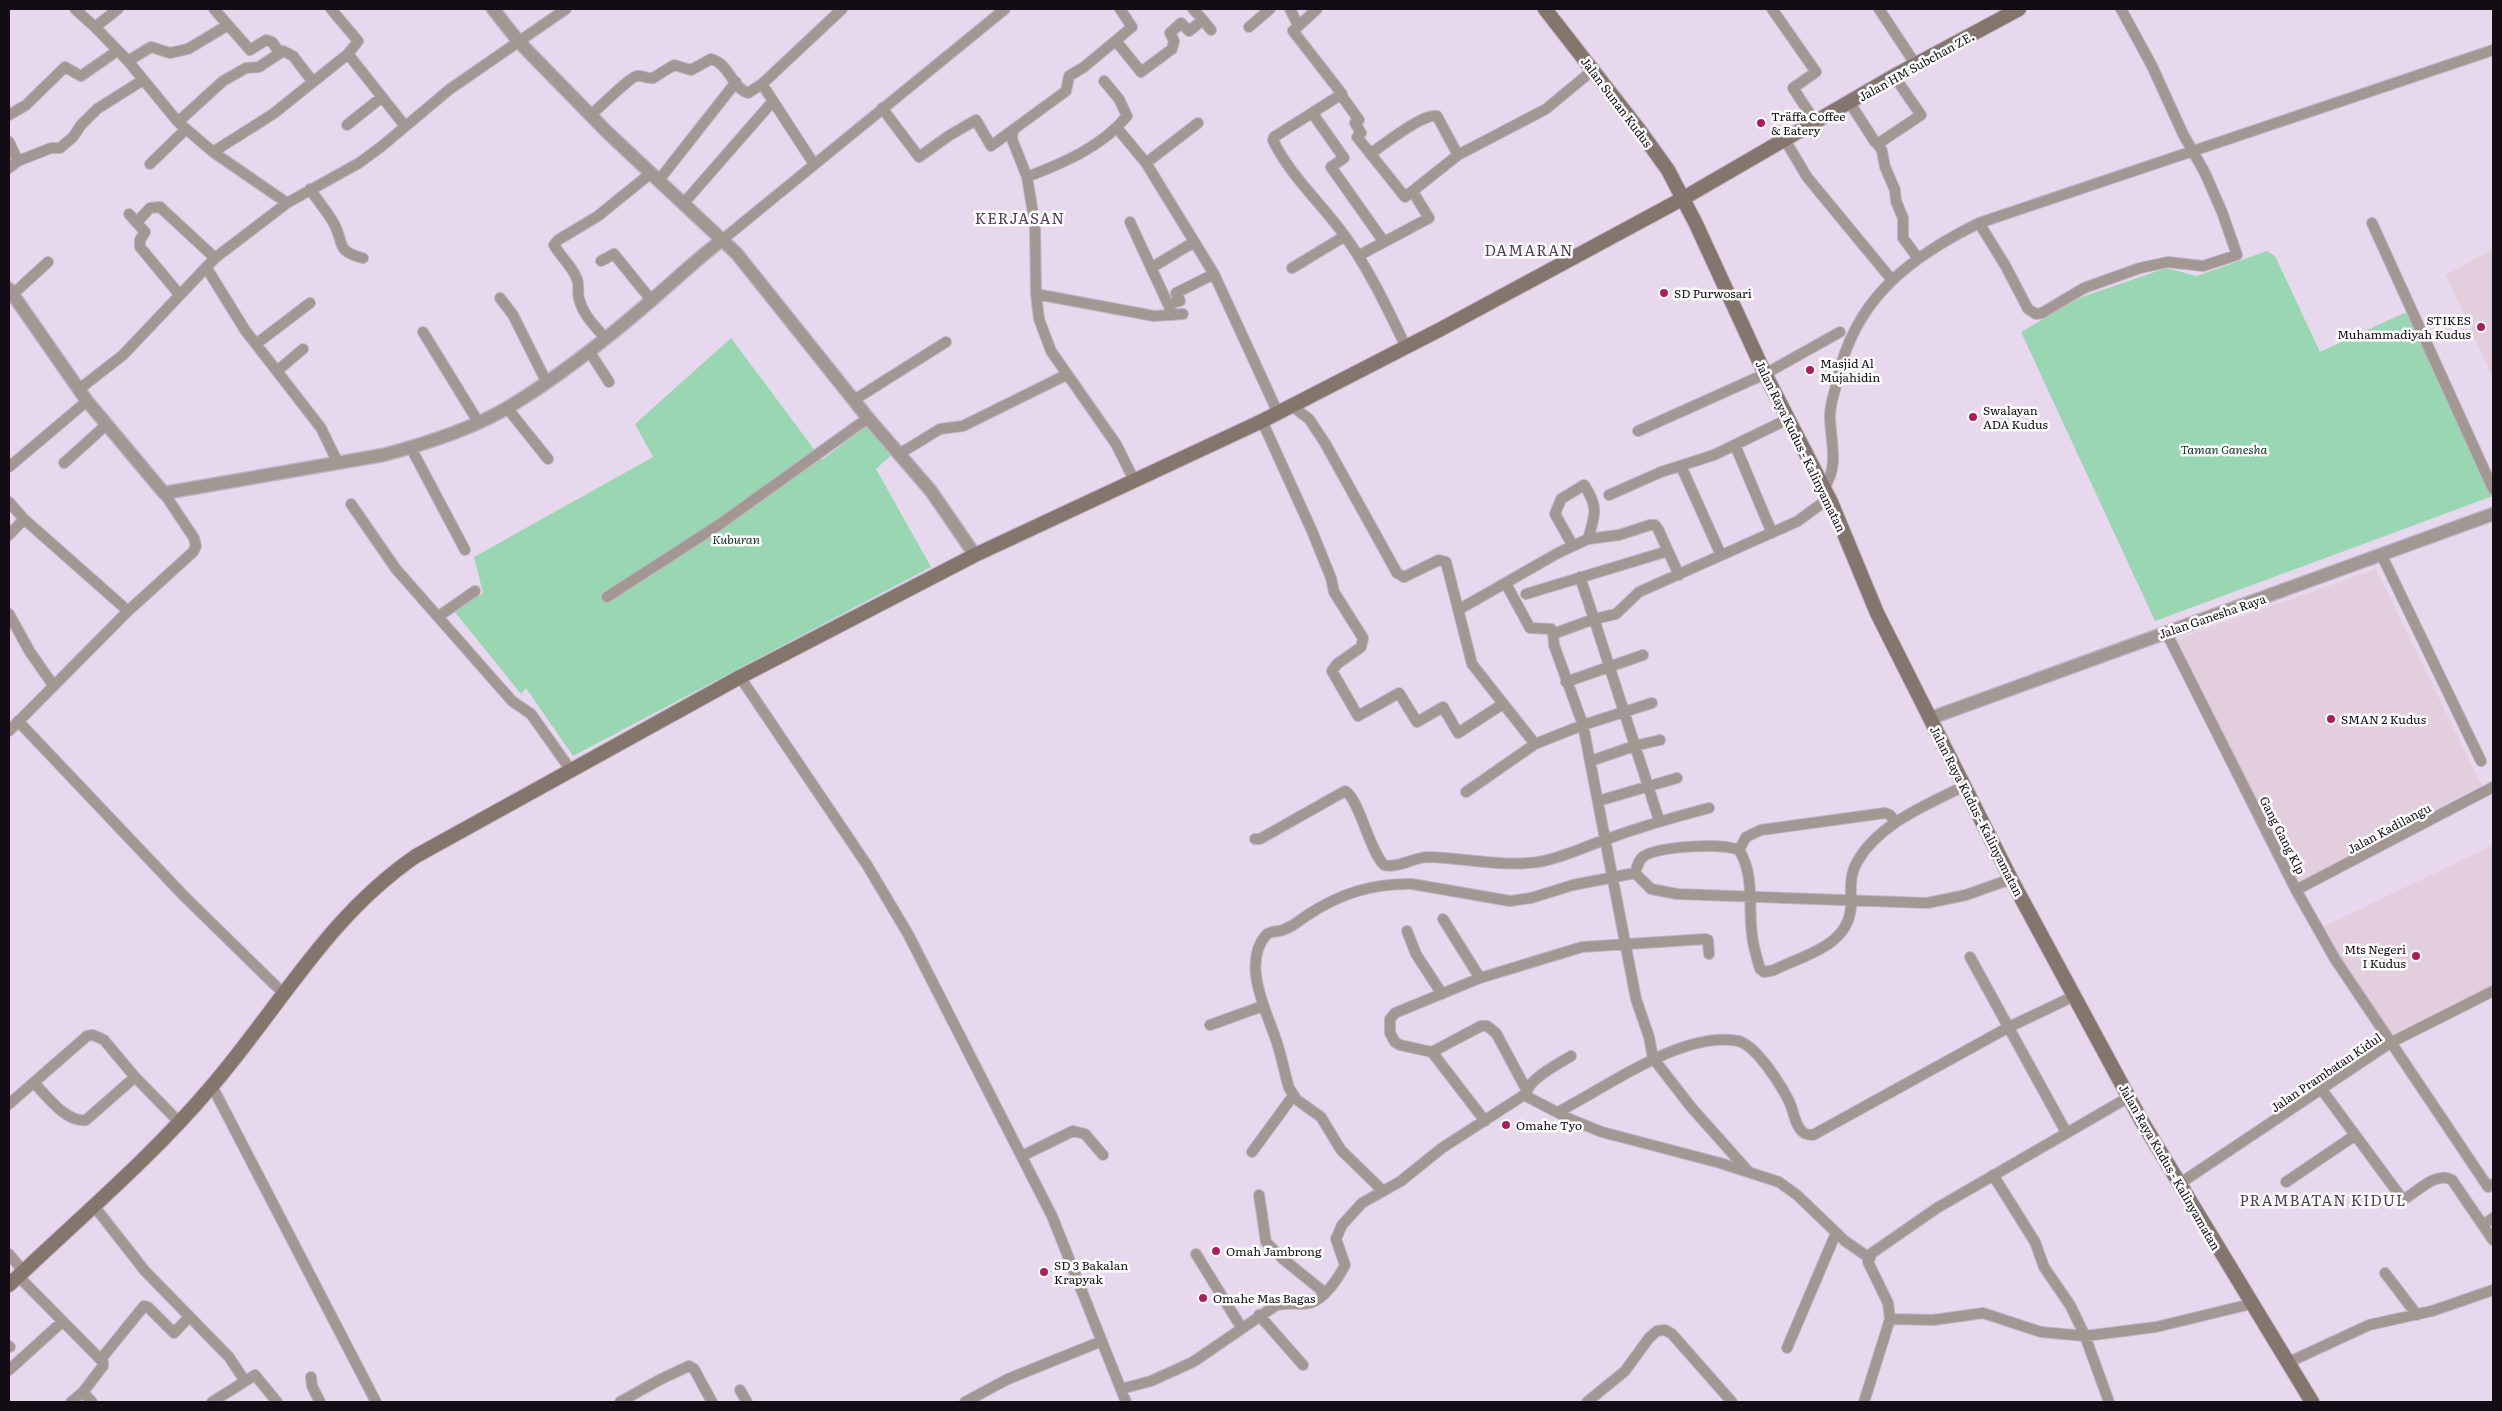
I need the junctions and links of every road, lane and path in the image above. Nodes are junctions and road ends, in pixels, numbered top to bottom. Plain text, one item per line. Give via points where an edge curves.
1 (75, 9) edge
2 (118, 9) edge
3 (214, 9) edge
4 (331, 9) edge
5 (493, 9) edge
6 (566, 9) edge
7 (842, 9) edge
8 (1005, 9) edge
9 (1120, 9) edge
10 (1193, 9) edge
11 (1270, 9) edge
12 (1290, 9) edge
13 (1317, 9) edge
14 (1545, 9) edge
15 (1772, 9) edge
16 (2019, 9) edge
17 (2121, 9) edge
18 (1882, 10) edge
19 (1202, 20) junction
20 (228, 25) junction
21 (1298, 25) junction
22 (95, 27) junction
23 (1249, 27) dead end
24 (1211, 30) dead end
25 (1116, 41) junction
26 (519, 42) junction
27 (2493, 50) edge
28 (117, 51) junction
29 (280, 53) junction
30 (348, 54) junction
31 (128, 61) junction
32 (1916, 65) junction
33 (1593, 70) junction
34 (1894, 76) junction
35 (143, 80) junction
36 (1104, 81) dead end
37 (313, 82) junction
38 (736, 82) junction
39 (762, 84) junction
40 (1341, 94) junction
41 (382, 97) junction
42 (773, 101) junction
43 (1850, 103) junction
44 (882, 108) junction
45 (592, 114) junction
46 (1313, 114) junction
47 (9, 115) edge
48 (1198, 122) dead end
49 (1816, 122) junction
50 (347, 125) dead end
51 (182, 126) junction
52 (404, 126) junction
53 (1117, 128) junction
54 (1013, 130) junction
55 (1785, 140) junction
56 (9, 142) edge
57 (1877, 143) junction
58 (213, 152) junction
59 (2192, 153) junction
60 (1370, 154) junction
61 (1458, 155) junction
62 (18, 161) junction
63 (1146, 163) junction
64 (150, 164) dead end
65 (814, 164) junction
66 (9, 168) edge
67 (655, 177) junction
68 (1027, 177) junction
69 (310, 189) junction
70 (1413, 192) junction
71 (1682, 198) junction
72 (287, 203) junction
73 (683, 204) junction
74 (129, 214) dead end
75 (137, 222) junction
76 (1130, 222) dead end
77 (1979, 223) junction
78 (2372, 223) dead end
79 (1345, 236) junction
80 (722, 240) junction
81 (1194, 242) junction
82 (1384, 242) junction
83 (1358, 256) junction
84 (1917, 257) junction
85 (214, 258) junction
86 (363, 258) dead end
87 (601, 261) dead end
88 (48, 262) dead end
89 (206, 266) junction
90 (1151, 268) junction
91 (1292, 268) dead end
92 (1214, 274) junction
93 (1892, 280) junction
94 (10, 292) edge
95 (179, 294) junction
96 (1036, 294) junction
97 (500, 298) dead end
98 (652, 300) junction
99 (310, 303) dead end
100 (1168, 304) junction
101 (423, 332) dead end
102 (1840, 332) dead end
103 (605, 338) junction
104 (946, 342) dead end
105 (256, 344) junction
106 (1406, 347) junction
107 (303, 349) dead end
108 (589, 351) junction
109 (277, 371) junction
110 (1765, 374) junction
111 (1066, 375) junction
112 (546, 381) junction
113 (609, 382) dead end
114 (78, 390) junction
115 (854, 400) junction
116 (86, 401) junction
117 (1292, 406) junction
118 (507, 408) junction
119 (1278, 413) junction
120 (868, 418) junction
121 (1788, 419) junction
122 (1262, 421) junction
123 (479, 423) junction
124 (105, 426) junction
125 (1638, 432) dead end
126 (1735, 445) junction
127 (411, 448) junction
128 (899, 454) junction
129 (548, 459) dead end
130 (337, 461) junction
131 (64, 463) dead end
132 (1681, 466) junction
133 (9, 467) edge
134 (1134, 480) junction
135 (2493, 489) edge
136 (164, 493) junction
137 (1826, 493) junction
138 (1610, 496) dead end
139 (9, 502) edge
140 (351, 504) dead end
141 (2493, 514) edge
142 (24, 519) junction
143 (1772, 533) junction
144 (9, 535) edge
145 (1588, 539) junction
146 (1573, 546) junction
147 (465, 550) dead end
148 (1668, 550) junction
149 (976, 555) junction
150 (1721, 556) junction
151 (2382, 556) junction
152 (1679, 575) junction
153 (1580, 577) junction
154 (1506, 584) junction
155 (475, 591) dead end
156 (1526, 594) dead end
157 (607, 597) dead end
158 (1458, 610) junction
159 (128, 611) junction
160 (9, 614) edge
161 (439, 616) junction
162 (1594, 619) junction
163 (2166, 632) junction
164 (1553, 634) junction
165 (1643, 655) dead end
166 (1610, 666) junction
167 (740, 677) junction
168 (1566, 682) junction
169 (53, 685) junction
170 (1652, 703) dead end
171 (1503, 704) junction
172 (1623, 713) junction
173 (1931, 718) junction
174 (18, 721) junction
175 (1582, 725) junction
176 (9, 731) edge
177 (1660, 740) dead end
178 (1535, 744) junction
179 (1634, 746) junction
180 (1591, 761) junction
181 (2481, 761) dead end
182 (570, 769) junction
183 (1677, 778) dead end
184 (1648, 785) junction
185 (1964, 786) junction
186 (2493, 787) edge
187 (1466, 792) dead end
188 (1598, 801) junction
189 (1709, 808) dead end
190 (1659, 820) junction
191 (1895, 822) junction
192 (1255, 839) dead end
193 (1605, 840) junction
194 (1739, 850) junction
195 (1635, 873) junction
196 (1612, 878) junction
197 (2011, 879) junction
198 (2296, 890) junction
199 (1751, 895) junction
200 (1851, 899) junction
201 (1443, 919) dead end
202 (1407, 931) dead end
203 (1626, 945) junction
204 (1709, 954) dead end
205 (1970, 957) dead end
206 (1480, 978) junction
207 (2493, 992) edge
208 (283, 993) junction
209 (1442, 994) junction
210 (2074, 996) junction
211 (1263, 1006) junction
212 (1210, 1025) dead end
213 (2009, 1027) junction
214 (2390, 1043) junction
215 (1432, 1052) junction
216 (1571, 1056) dead end
217 (1653, 1058) junction
218 (135, 1077) junction
219 (34, 1083) junction
220 (212, 1086) junction
221 (2322, 1090) junction
222 (1526, 1093) junction
223 (1293, 1096) junction
224 (2129, 1097) junction
225 (9, 1104) edge
226 (1558, 1112) junction
227 (1485, 1121) junction
228 (180, 1122) junction
229 (2066, 1132) junction
230 (2354, 1136) junction
231 (1252, 1152) dead end
232 (1103, 1155) dead end
233 (1022, 1156) junction
234 (1749, 1172) junction
235 (1993, 1175) junction
236 (2286, 1182) dead end
237 (2179, 1184) junction
238 (2493, 1184) edge
239 (1383, 1191) junction
240 (1259, 1195) dead end
241 (94, 1206) junction
242 (2493, 1218) edge
243 (2483, 1225) junction
244 (1836, 1233) junction
245 (2493, 1240) edge
246 (9, 1254) edge
247 (1196, 1254) dead end
248 (1868, 1257) junction
249 (2385, 1273) dead end
250 (17, 1278) edge
251 (2493, 1290) edge
252 (1324, 1293) junction
253 (2251, 1304) junction
254 (1259, 1315) junction
255 (2417, 1315) junction
256 (189, 1317) junction
257 (1890, 1319) junction
258 (62, 1322) junction
259 (1241, 1327) junction
260 (2085, 1336) junction
261 (1102, 1341) junction
262 (1787, 1348) dead end
263 (100, 1359) junction
264 (2287, 1363) junction
265 (1303, 1365) dead end
266 (9, 1370) edge
267 (311, 1377) dead end
268 (245, 1381) junction
269 (1121, 1389) junction
270 (740, 1390) dead end
271 (83, 1392) junction
272 (71, 1402) edge
273 (92, 1402) edge
274 (212, 1402) edge
275 (277, 1402) edge
276 (320, 1402) edge
277 (374, 1402) edge
278 (620, 1402) edge
279 (712, 1402) edge
280 (747, 1402) edge
281 (966, 1402) edge
282 (1126, 1402) edge
283 (1587, 1402) edge
284 (1732, 1402) edge
285 (1864, 1402) edge
286 (2109, 1402) edge
287 (2312, 1402) edge

1 - 22 street
2 - 22 street
3 - 20 street
4 - 30 street via 358,41
5 - 26 street
6 - 26 street
7 - 39 street
8 - 44 street
9 - 25 street via 1132,27
10 - 19 street
11 - 23 street
12 - 21 street
13 - 21 street
14 - 33 main road, Jalan Sunan Kudus
15 - 49 street via 1816,72 1794,88
16 - 32 main road, Jalan HM Subchan ZE.
17 - 59 street
18 - 32 street
19 - 24 street
19 - 25 street via 1189,31 1182,23 1170,32 1174,41 1172,49 1141,72
20 - 29 street via 250,50 268,40
20 - 31 street via 188,49 170,53 150,47
21 - 40 street via 1293,31
22 - 28 street
25 - 54 street via 1069,76 1066,92
26 - 45 street
26 - 52 street via 450,89
27 - 59 street
28 - 31 street
28 - 47 street via 81,76 65,66 26,105
29 - 37 street via 289,53
29 - 51 street via 259,67 246,68 222,81
30 - 37 street
30 - 41 street
31 - 35 street
32 - 34 main road, Jalan HM Subchan ZE.
33 - 61 street via 1546,109
33 - 71 main road, Jalan Sunan Kudus via 1668,170
34 - 43 main road, Jalan HM Subchan ZE.
34 - 57 street via 1921,115
35 - 51 street
35 - 62 street via 97,110 60,148 51,148
36 - 53 street via 1119,99 1127,116
37 - 58 street via 273,114
38 - 39 street via 748,93
38 - 45 street via 714,59 691,70 674,65 653,78 637,76 628,80
38 - 67 street
39 - 42 street
40 - 46 street
40 - 60 street via 1359,120 1355,123 1361,134 1357,137
41 - 50 street
41 - 52 street
42 - 65 street
42 - 73 street
43 - 49 main road, Jalan HM Subchan ZE.
43 - 57 street
44 - 54 street via 919,156 976,120 991,146
44 - 65 street
45 - 67 street
46 - 79 street via 1273,140 1306,189
46 - 82 street via 1344,158 1331,167
48 - 63 street
49 - 55 main road, Jalan HM Subchan ZE.
51 - 58 street
51 - 64 street
52 - 69 street via 358,163
53 - 63 street
53 - 68 street via 1075,158
54 - 68 street via 1012,139
55 - 71 main road, Jalan HM Subchan ZE.
55 - 93 street via 1808,177
56 - 62 street
57 - 84 street via 1903,218 1903,238
58 - 72 street
59 - 77 street
59 - 77 street via 2217,200 2237,255 2216,263 2203,266 2158,263 2084,288 2036,314 2028,308
60 - 61 street via 1434,115 1438,116
60 - 70 street via 1405,197
61 - 70 street
62 - 66 street
63 - 81 street
65 - 80 street
67 - 73 street
67 - 103 street via 554,245 576,275 578,297 585,312
68 - 96 street via 1037,250
69 - 72 street
69 - 86 street via 332,221 341,247 349,255
70 - 82 street via 1429,218
71 - 106 main road, Jalan HM Subchan ZE.
71 - 110 main road, Jalan Raya Kudus - Kalinyamatan
72 - 85 street
73 - 80 street
74 - 75 street
75 - 85 street via 150,208 160,207
75 - 95 street via 145,232 140,247
76 - 90 street
77 - 84 street
78 - 135 street
79 - 83 street
79 - 91 street
80 - 98 street
80 - 115 street via 760,282
81 - 90 street
81 - 92 street
82 - 83 street
83 - 106 street
84 - 93 street
85 - 89 street
87 - 98 street via 614,254
88 - 94 street
89 - 95 street
89 - 105 street
90 - 100 street
92 - 100 street via 1176,293 1180,301
92 - 119 street
93 - 137 street via 1860,322 1841,362 1830,413 1832,470
94 - 114 street
95 - 114 street via 123,355
96 - 100 street via 1154,316 1178,314
96 - 111 street via 1051,351
97 - 112 street via 513,316
98 - 103 street
99 - 105 street
101 - 123 street
102 - 110 street
103 - 108 street
104 - 115 street
105 - 109 street
106 - 117 main road, Jalan HM Subchan ZE.
107 - 109 street
108 - 112 street
108 - 113 street
109 - 130 street via 321,428
110 - 121 main road, Jalan Raya Kudus - Kalinyamatan
110 - 125 street
111 - 128 street via 963,426 940,430
111 - 134 street via 1116,444
112 - 118 street
114 - 116 street
115 - 120 street
116 - 124 street
116 - 133 street
117 - 119 main road, Jalan HM Subchan ZE.
117 - 158 street via 1309,419 1325,443 1397,573 1404,577 1444,560
118 - 123 street
118 - 129 street
119 - 122 main road, Jalan HM Subchan ZE.
120 - 128 street
120 - 157 street via 720,524
121 - 126 street
121 - 137 main road, Jalan Raya Kudus - Kalinyamatan
122 - 134 main road, Jalan HM Subchan ZE.
122 - 171 street via 1312,531 1334,592 1363,638 1361,647 1332,671 1358,716 1399,693 1417,722 1443,707 1458,733
123 - 127 street
124 - 131 street
124 - 136 street
126 - 132 street
126 - 143 street
127 - 130 street
127 - 147 street
128 - 149 street
130 - 136 street
132 - 138 street via 1646,478
132 - 150 street
134 - 149 main road, Jalan HM Subchan ZE.
136 - 159 street via 196,546 187,559
137 - 143 street via 1798,521
137 - 173 main road, Jalan Raya Kudus - Kalinyamatan via 1877,613
139 - 142 street
140 - 161 street via 396,569
141 - 151 street, Jalan Ganesha Raya
142 - 144 street
142 - 159 street
143 - 150 street
145 - 146 street
145 - 146 street via 1596,511 1584,485 1561,499 1555,514
145 - 148 street via 1620,535 1655,525
146 - 154 street
148 - 152 street
148 - 153 street
149 - 167 main road, Jalan HM Subchan ZE.
150 - 152 street
151 - 163 street, Jalan Ganesha Raya
151 - 181 street
152 - 162 street via 1639,592 1616,614
153 - 156 street
153 - 162 street
154 - 158 street
154 - 164 street via 1530,628 1551,629
155 - 161 street
158 - 171 street via 1472,664
159 - 169 street
160 - 169 street
161 - 182 street via 516,706 531,714
162 - 164 street
162 - 166 street via 1600,645
163 - 173 street, Jalan Ganesha Raya
163 - 198 street, Gang Gang Klp
164 - 168 street
165 - 166 street
166 - 168 street
166 - 172 street
167 - 182 main road, Jalan HM Subchan ZE.
167 - 233 street via 867,865 899,919
168 - 175 street
169 - 174 street
170 - 172 street
171 - 178 street
172 - 175 street
172 - 179 street
173 - 185 main road, Jalan Raya Kudus - Kalinyamatan
174 - 176 street
174 - 208 street via 184,896
175 - 178 street
175 - 180 street
177 - 179 street
178 - 187 street
179 - 180 street
179 - 184 street
180 - 188 street
182 - 208 main road, Jalan HM Subchan ZE. via 400,867 345,918 311,955
183 - 184 street
184 - 188 street
184 - 190 street
185 - 191 street
185 - 197 main road, Jalan Raya Kudus - Kalinyamatan
186 - 198 street, Jalan Kadilangu
188 - 193 street
189 - 190 street
190 - 193 street
191 - 194 street via 1885,813 1782,826 1746,837
191 - 200 street via 1857,861 1851,877
192 - 193 street via 1345,791 1355,805 1381,863 1387,866 1421,857 1508,865 1540,862
193 - 196 street
194 - 195 street via 1724,846 1687,847 1650,854 1640,860
194 - 199 street
195 - 196 street
195 - 199 street via 1651,889 1659,891
196 - 203 street
196 - 211 street via 1510,901 1412,884 1379,885 1345,894 1281,931 1270,932 1264,937 1256,957
197 - 200 street via 1966,895 1927,903
197 - 210 main road, Jalan Raya Kudus - Kalinyamatan
198 - 214 street, Gang Gang Klp via 2335,959
199 - 200 street
199 - 200 street via 1752,935 1760,969 1764,972 1830,944 1841,934 1850,918
201 - 206 street
202 - 209 street via 1416,954
203 - 204 street via 1706,939
203 - 206 street via 1612,943 1582,947
203 - 217 street via 1631,983
205 - 213 street
206 - 209 street
207 - 214 street, Jalan Prambatan Kidul
208 - 220 main road, Jalan HM Subchan ZE.
209 - 215 street via 1390,1018 1390,1033 1400,1045
210 - 213 street
210 - 224 main road, Jalan Raya Kudus - Kalinyamatan
211 - 212 street
211 - 223 street
213 - 217 street via 1813,1136 1800,1129 1789,1100 1766,1063 1740,1041 1708,1039
213 - 229 street
214 - 221 street, Jalan Prambatan Kidul
214 - 238 street, Gang Gang Klp via 2488,1187
215 - 222 street via 1481,1026 1487,1026 1496,1033
215 - 227 street
216 - 222 street via 1546,1072
217 - 226 street
217 - 234 street
218 - 219 street via 86,1120 79,1121 68,1116
218 - 219 street via 104,1040 93,1035 87,1036
218 - 228 street
219 - 225 street
220 - 228 main road, Jalan HM Subchan ZE.
220 - 277 street
221 - 230 street
221 - 237 street, Jalan Prambatan Kidul
222 - 226 street
222 - 227 street
223 - 231 street
223 - 239 street via 1321,1116 1341,1150
224 - 229 street
224 - 237 main road, Jalan Raya Kudus - Kalinyamatan
226 - 234 street via 1610,1134
227 - 239 street
228 - 241 main road, Jalan HM Subchan ZE.
229 - 235 street
230 - 236 street
230 - 243 street via 2401,1197 2406,1198 2436,1178 2446,1177 2452,1180
232 - 233 street via 1085,1134 1073,1131
233 - 261 street via 1071,1259
234 - 244 street via 1785,1185
235 - 248 street via 1879,1246
235 - 260 street
237 - 253 main road, Jalan Raya Kudus - Kalinyamatan
239 - 252 street via 1362,1203 1338,1233 1337,1244 1345,1265
240 - 252 street via 1266,1242
241 - 250 main road, Jalan HM Subchan ZE.
241 - 256 street via 144,1272
242 - 243 street
243 - 245 street
244 - 248 street
244 - 262 street
246 - 250 street
247 - 259 street
248 - 257 street via 1888,1303
249 - 255 street
250 - 258 street
251 - 255 street
252 - 254 street via 1310,1303 1282,1303
253 - 260 street via 2156,1327
253 - 264 main road, Jalan Raya Kudus - Kalinyamatan
254 - 259 street
254 - 265 street
255 - 264 street via 2392,1318 2361,1328
256 - 263 street via 174,1333 144,1306
256 - 268 street via 229,1357
257 - 260 street via 1933,1320 1983,1313 2041,1332
257 - 285 street
258 - 263 street
258 - 266 street
259 - 269 street via 1188,1365 1151,1381
260 - 286 street
261 - 269 street
261 - 281 street via 1008,1379
263 - 271 street via 103,1366
264 - 287 main road, Jalan Raya Kudus - Kalinyamatan
267 - 276 street
268 - 274 street
268 - 275 street via 258,1376
269 - 282 street
270 - 280 street
271 - 272 street
271 - 273 street
278 - 279 street via 689,1366 694,1368
283 - 284 street via 1625,1372 1649,1338 1657,1331 1665,1330

